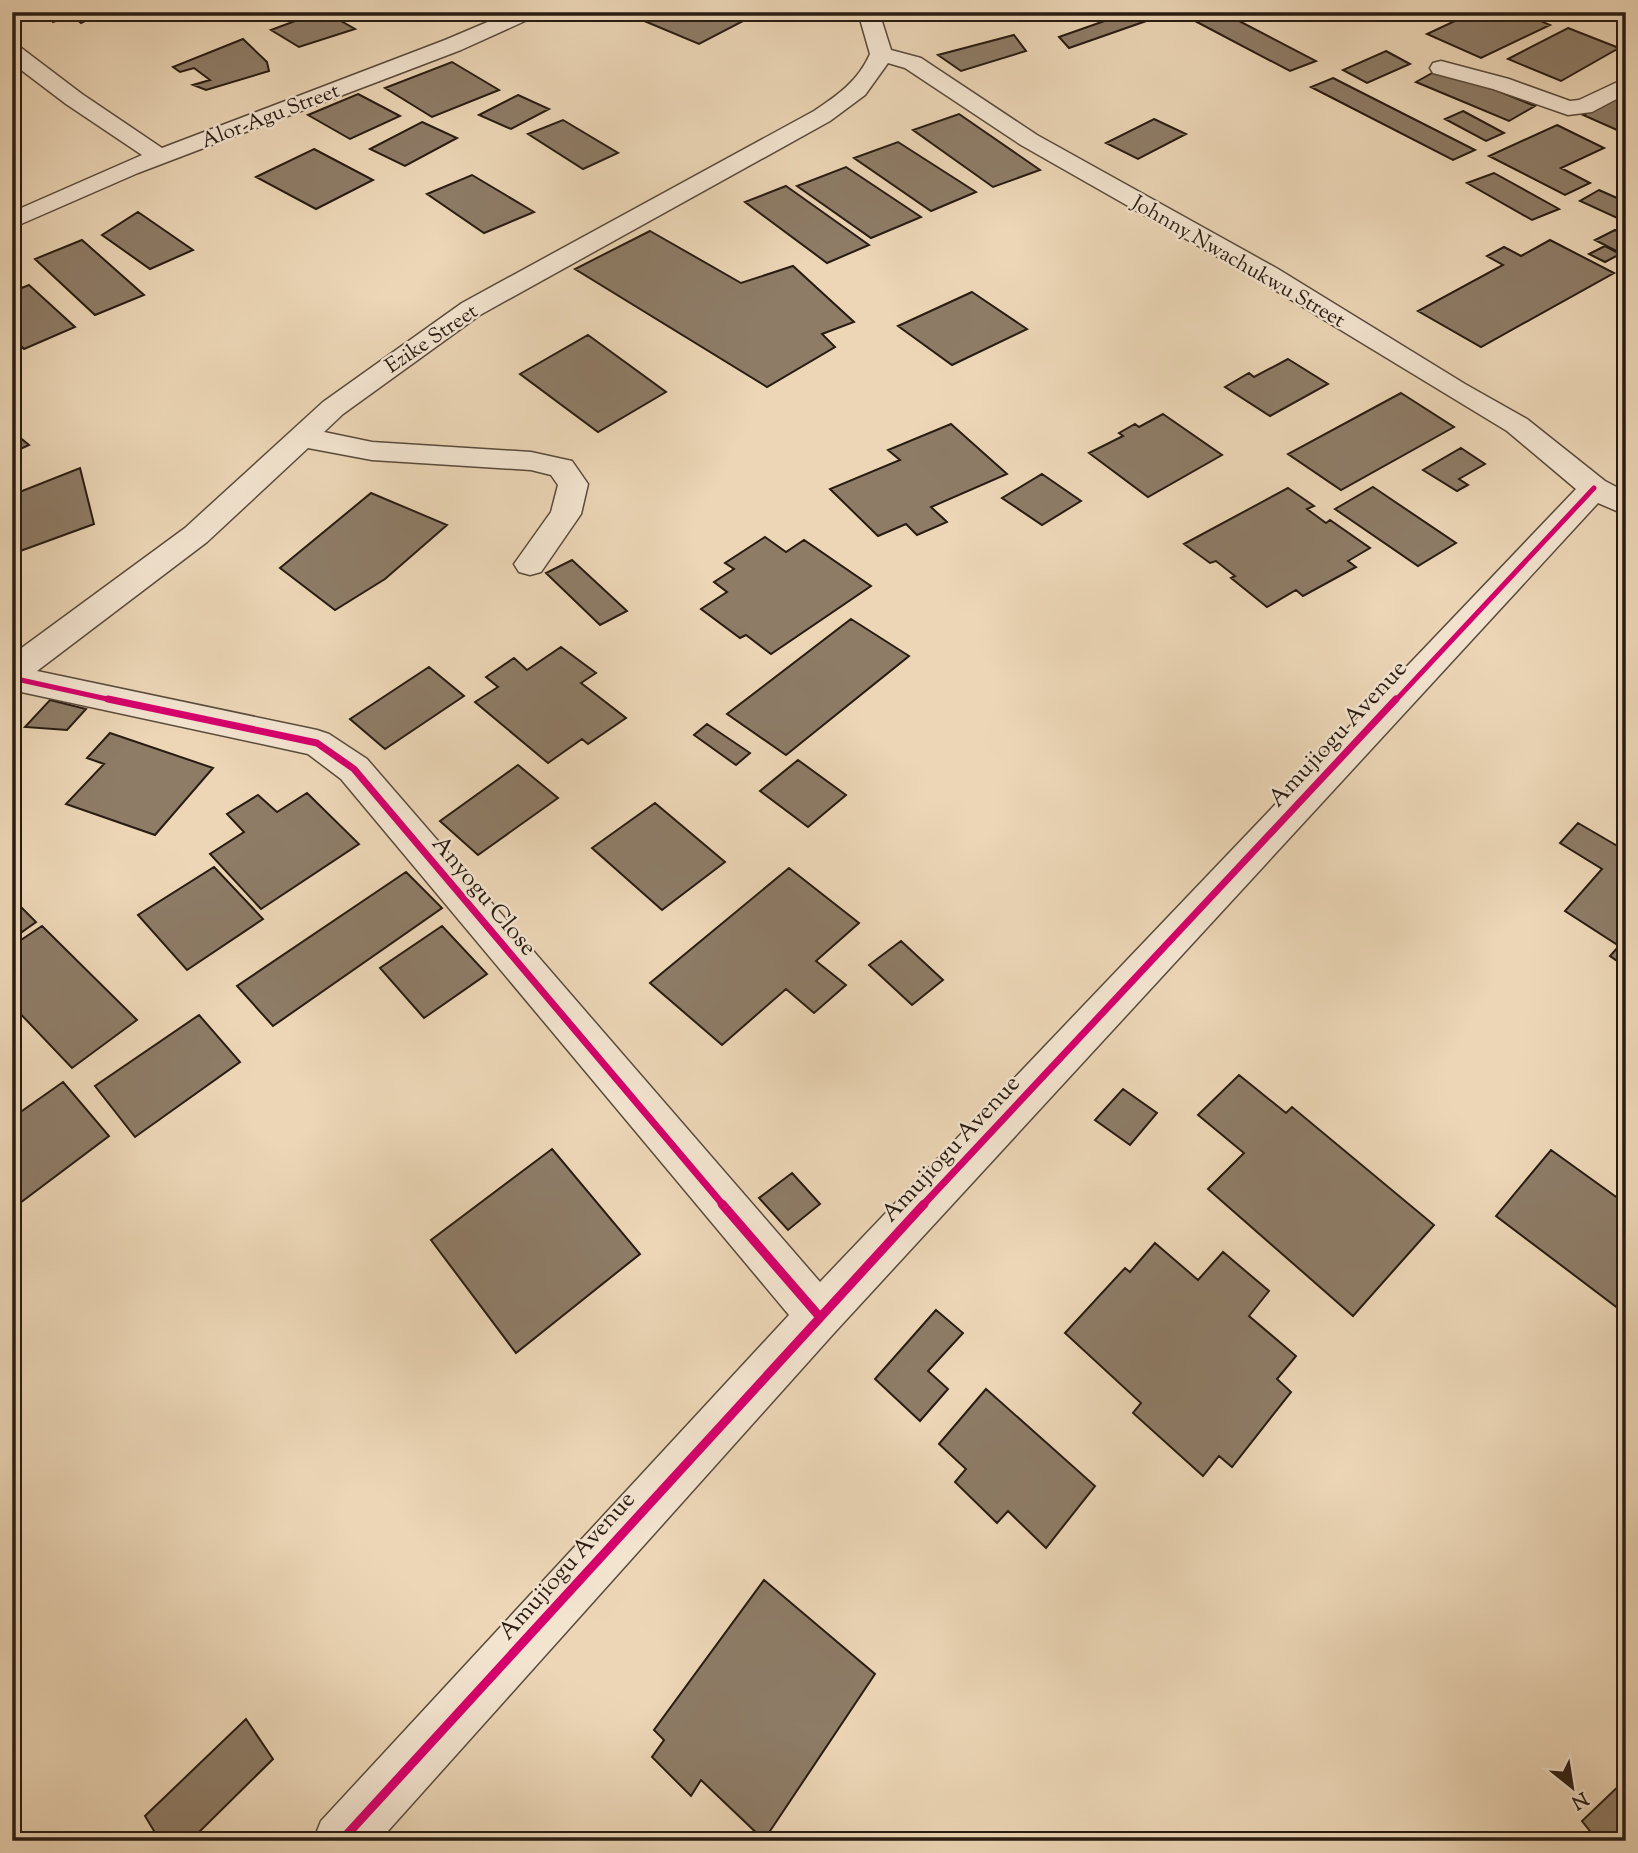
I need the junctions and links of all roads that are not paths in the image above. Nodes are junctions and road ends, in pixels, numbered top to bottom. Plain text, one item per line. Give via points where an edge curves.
1 (868, 12) edge
2 (510, 15) edge
3 (12, 52) edge
4 (881, 54) junction
5 (1441, 68) dead end
6 (1626, 85) edge
7 (160, 157) junction
8 (12, 221) edge
9 (300, 437) junction
10 (1610, 496) edge
11 (530, 564) dead end
12 (12, 675) edge
13 (819, 1316) junction
14 (341, 1841) edge

1 - 4 street
2 - 7 street, Alor-Agu Street via 453,45
3 - 7 street
4 - 9 street, Ezike Street via 873,76 850,98 471,309 363,385
4 - 10 street, Johnny Nwachukwu Street via 913,63 1029,140 1269,275 1517,425
5 - 6 street via 1568,108 1584,107
7 - 8 street, Alor-Agu Street
9 - 11 street via 372,451 531,460 561,468 573,484 566,514
9 - 12 street, Ezike Street via 195,535
10 - 13 street, Amujiogu Avenue
12 - 13 street, Anyogu Close via 317,743 354,769
13 - 14 street, Amujiogu Avenue

